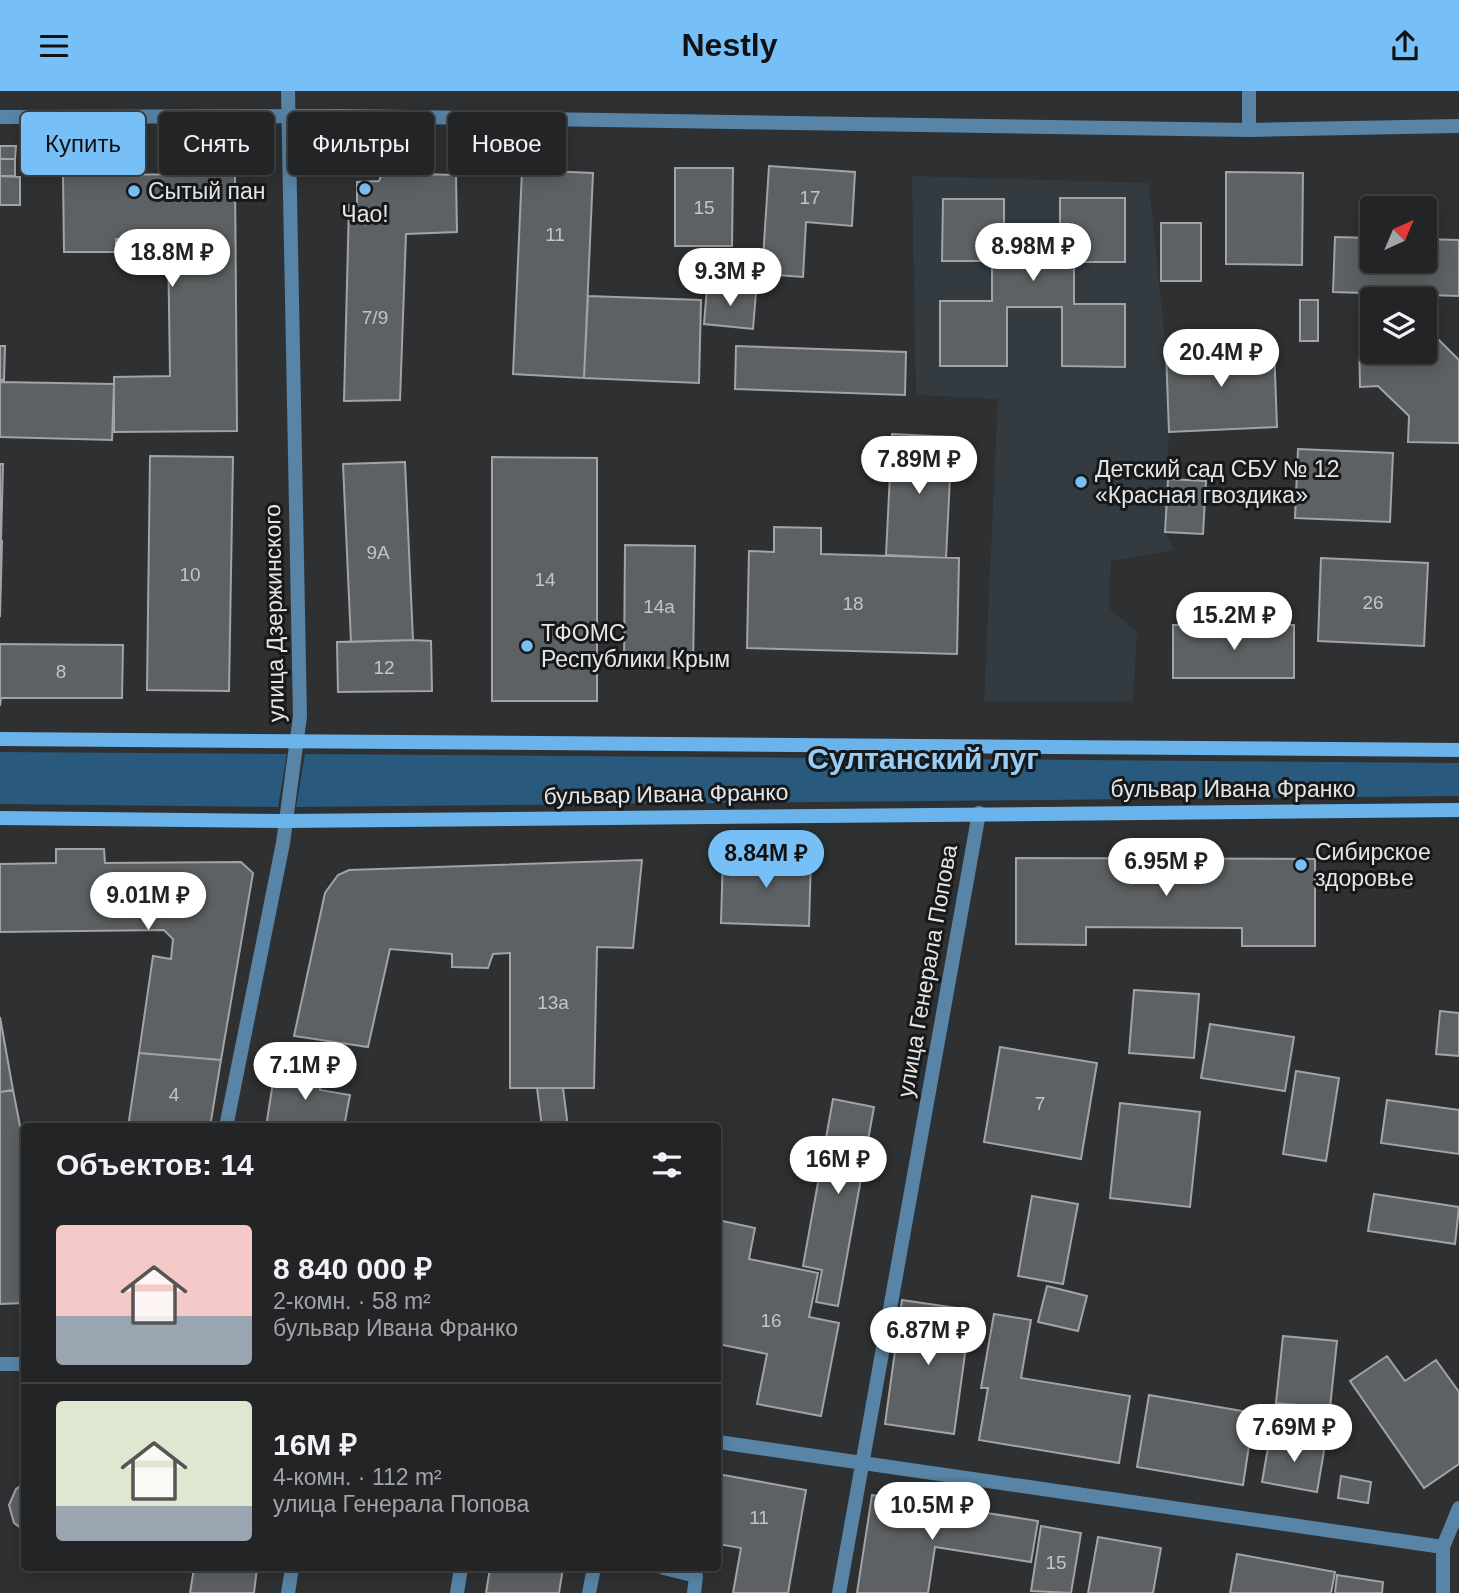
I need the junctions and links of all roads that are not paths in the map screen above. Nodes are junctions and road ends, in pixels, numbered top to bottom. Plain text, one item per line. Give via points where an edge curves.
1 (288, 91) edge
2 (1249, 91) edge
3 (287, 116) junction
4 (0, 117) edge
5 (1459, 127) edge
6 (1249, 130) junction
7 (0, 739) edge
8 (296, 741) junction
9 (1459, 750) edge
10 (1459, 810) edge
11 (979, 813) junction
12 (0, 818) edge
13 (284, 821) junction
14 (227, 1123) edge
15 (0, 1364) edge
16 (21, 1364) edge
17 (721, 1442) edge
18 (862, 1462) junction
19 (1459, 1508) edge
20 (1443, 1547) junction
21 (292, 1571) edge
22 (461, 1571) edge
23 (593, 1571) edge
24 (676, 1571) edge
25 (288, 1593) edge
26 (457, 1593) edge
27 (589, 1593) edge
28 (694, 1593) edge
29 (839, 1593) edge
30 (1443, 1593) edge

1 - 3 street, улица Дзержинского
2 - 6 street
3 - 4 street
3 - 6 street
3 - 8 street, улица Дзержинского via 300,703
5 - 6 street
7 - 8 street, бульвар Ивана Франко
8 - 9 street, бульвар Ивана Франко
8 - 13 street, улица Дзержинского
10 - 11 street, бульвар Ивана Франко
11 - 13 street, бульвар Ивана Франко
11 - 18 street, улица Генерала Попова
12 - 13 street, бульвар Ивана Франко
13 - 14 street, улица Дзержинского
15 - 16 street
17 - 18 street
18 - 20 street
18 - 29 street, улица Генерала Попова
19 - 20 street
20 - 30 street
21 - 25 street
22 - 26 street
23 - 27 street
24 - 28 street via 696,1576

